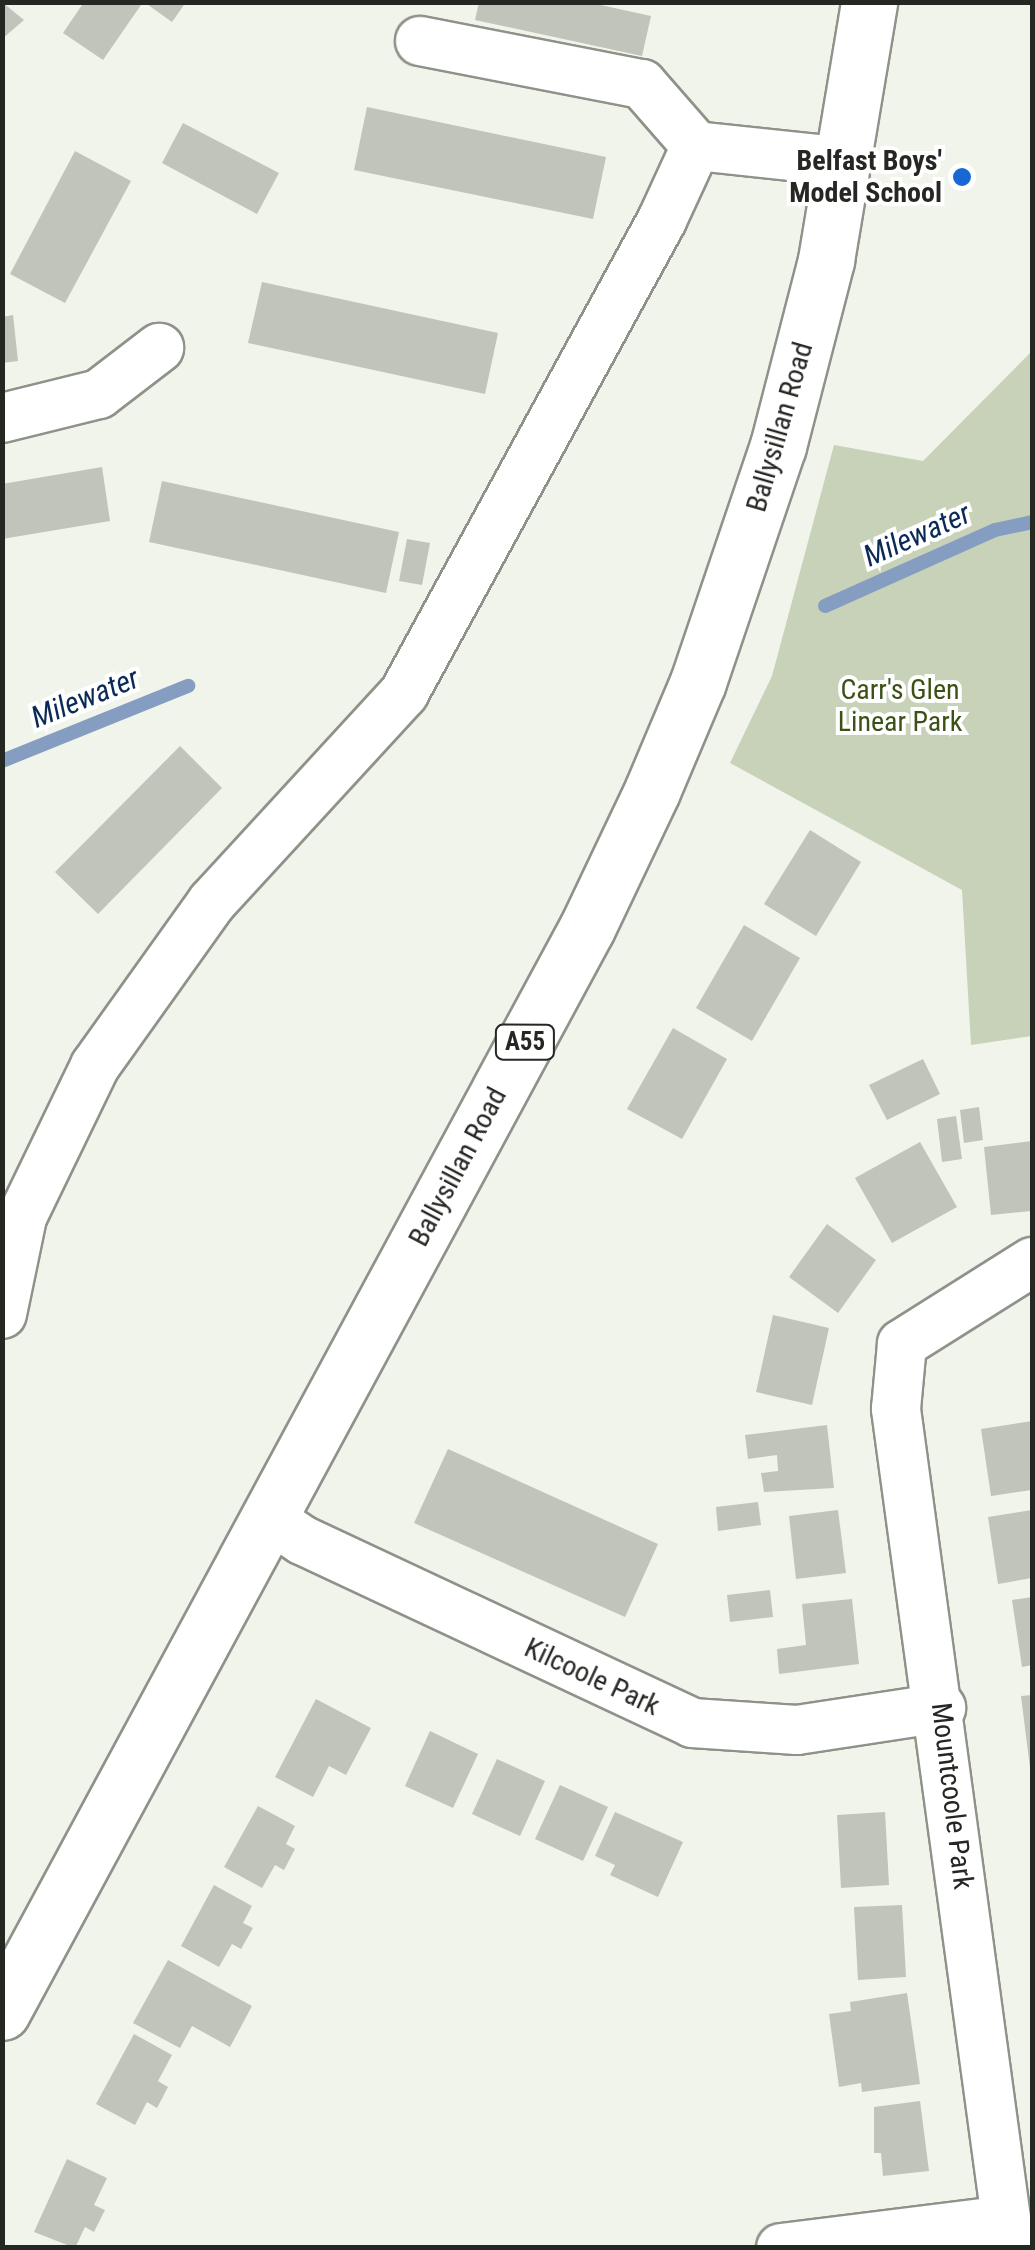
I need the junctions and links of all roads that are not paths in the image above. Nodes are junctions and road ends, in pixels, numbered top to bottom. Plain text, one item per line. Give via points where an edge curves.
1 (869, 2) edge
2 (420, 41) dead end
3 (696, 146) junction
4 (845, 162) junction
5 (159, 348) dead end
6 (2, 418) edge
7 (1032, 1262) edge
8 (2, 1314) edge
9 (268, 1517) junction
10 (941, 1708) junction
11 (16, 1955) edge
12 (2, 2012) edge
13 (1008, 2234) edge
14 (781, 2248) edge

1 - 4 highway, Ballysillan Road / A55
2 - 3 street via 642,84
3 - 4 street
3 - 8 street via 404,693 212,902 95,1066 22,1217
4 - 9 highway, Ballysillan Road / A55 via 778,446 698,682 652,791 578,945
5 - 6 street via 98,394
7 - 10 street, Mountcoole Park via 902,1344 896,1408
9 - 10 street, Kilcoole Park via 302,1540 692,1724 797,1730
9 - 11 highway, Ballysillan Road / A55
10 - 13 street, Mountcoole Park
11 - 12 highway, Ballysillan Road / A55
13 - 14 street

